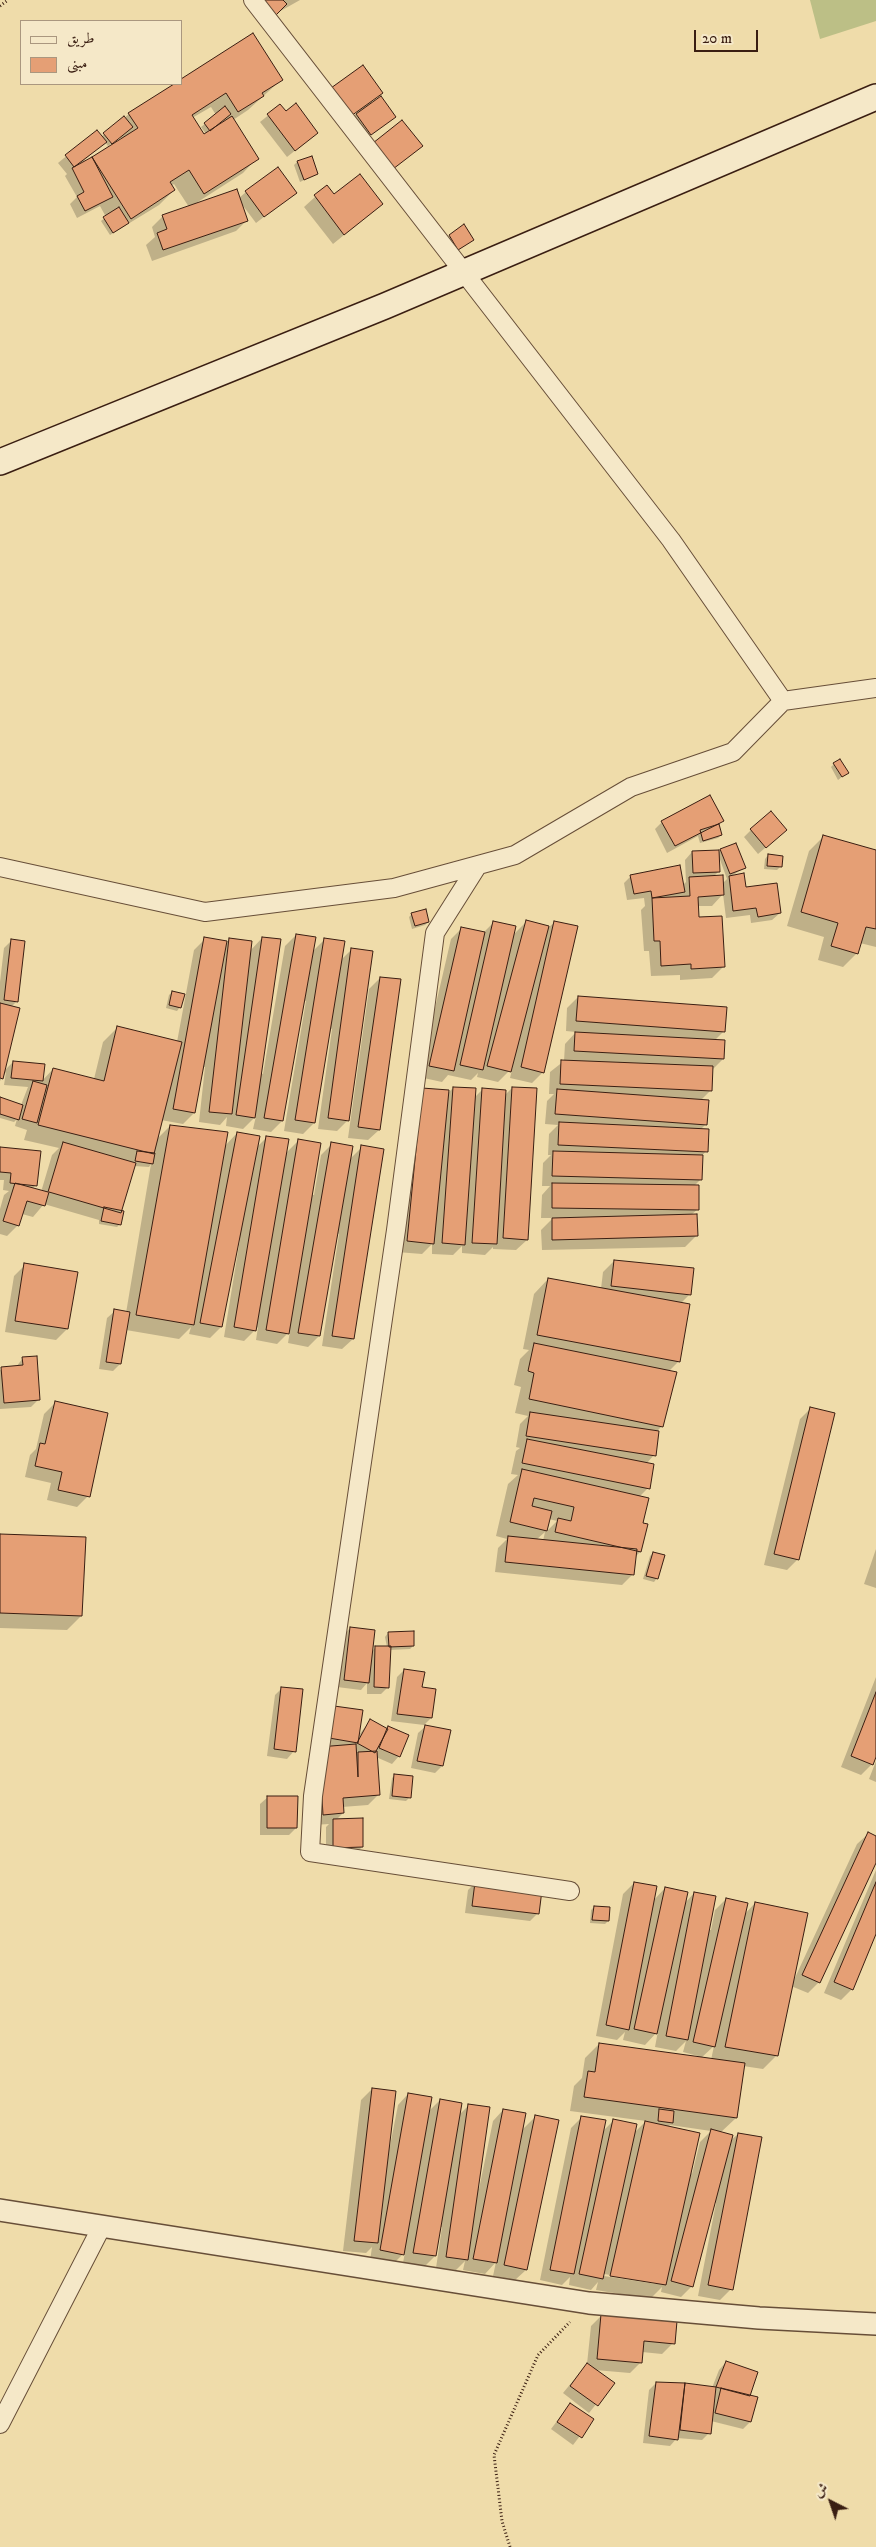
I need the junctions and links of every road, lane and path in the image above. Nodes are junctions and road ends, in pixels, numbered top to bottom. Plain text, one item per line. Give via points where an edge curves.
1 (8, 0) edge
2 (253, 0) edge
3 (0, 6) edge
4 (876, 97) edge
5 (465, 272) junction
6 (0, 462) edge
7 (876, 688) edge
8 (783, 701) junction
9 (478, 865) junction
10 (0, 867) edge
11 (570, 1891) dead end
12 (0, 2210) edge
13 (102, 2226) junction
14 (589, 2303) junction
15 (876, 2324) edge
16 (0, 2424) edge
17 (510, 2547) edge

1 - 3 path
2 - 5 street
4 - 5 main road
5 - 6 main road
5 - 8 street via 671,540
7 - 8 street
8 - 9 street via 733,752 631,787 516,855
9 - 10 street via 394,888 205,912
9 - 11 street via 435,933 395,1240 313,1796 310,1852
12 - 13 street
13 - 14 street
13 - 16 street
14 - 15 street via 759,2318
14 - 17 path via 538,2355 494,2455 502,2521

